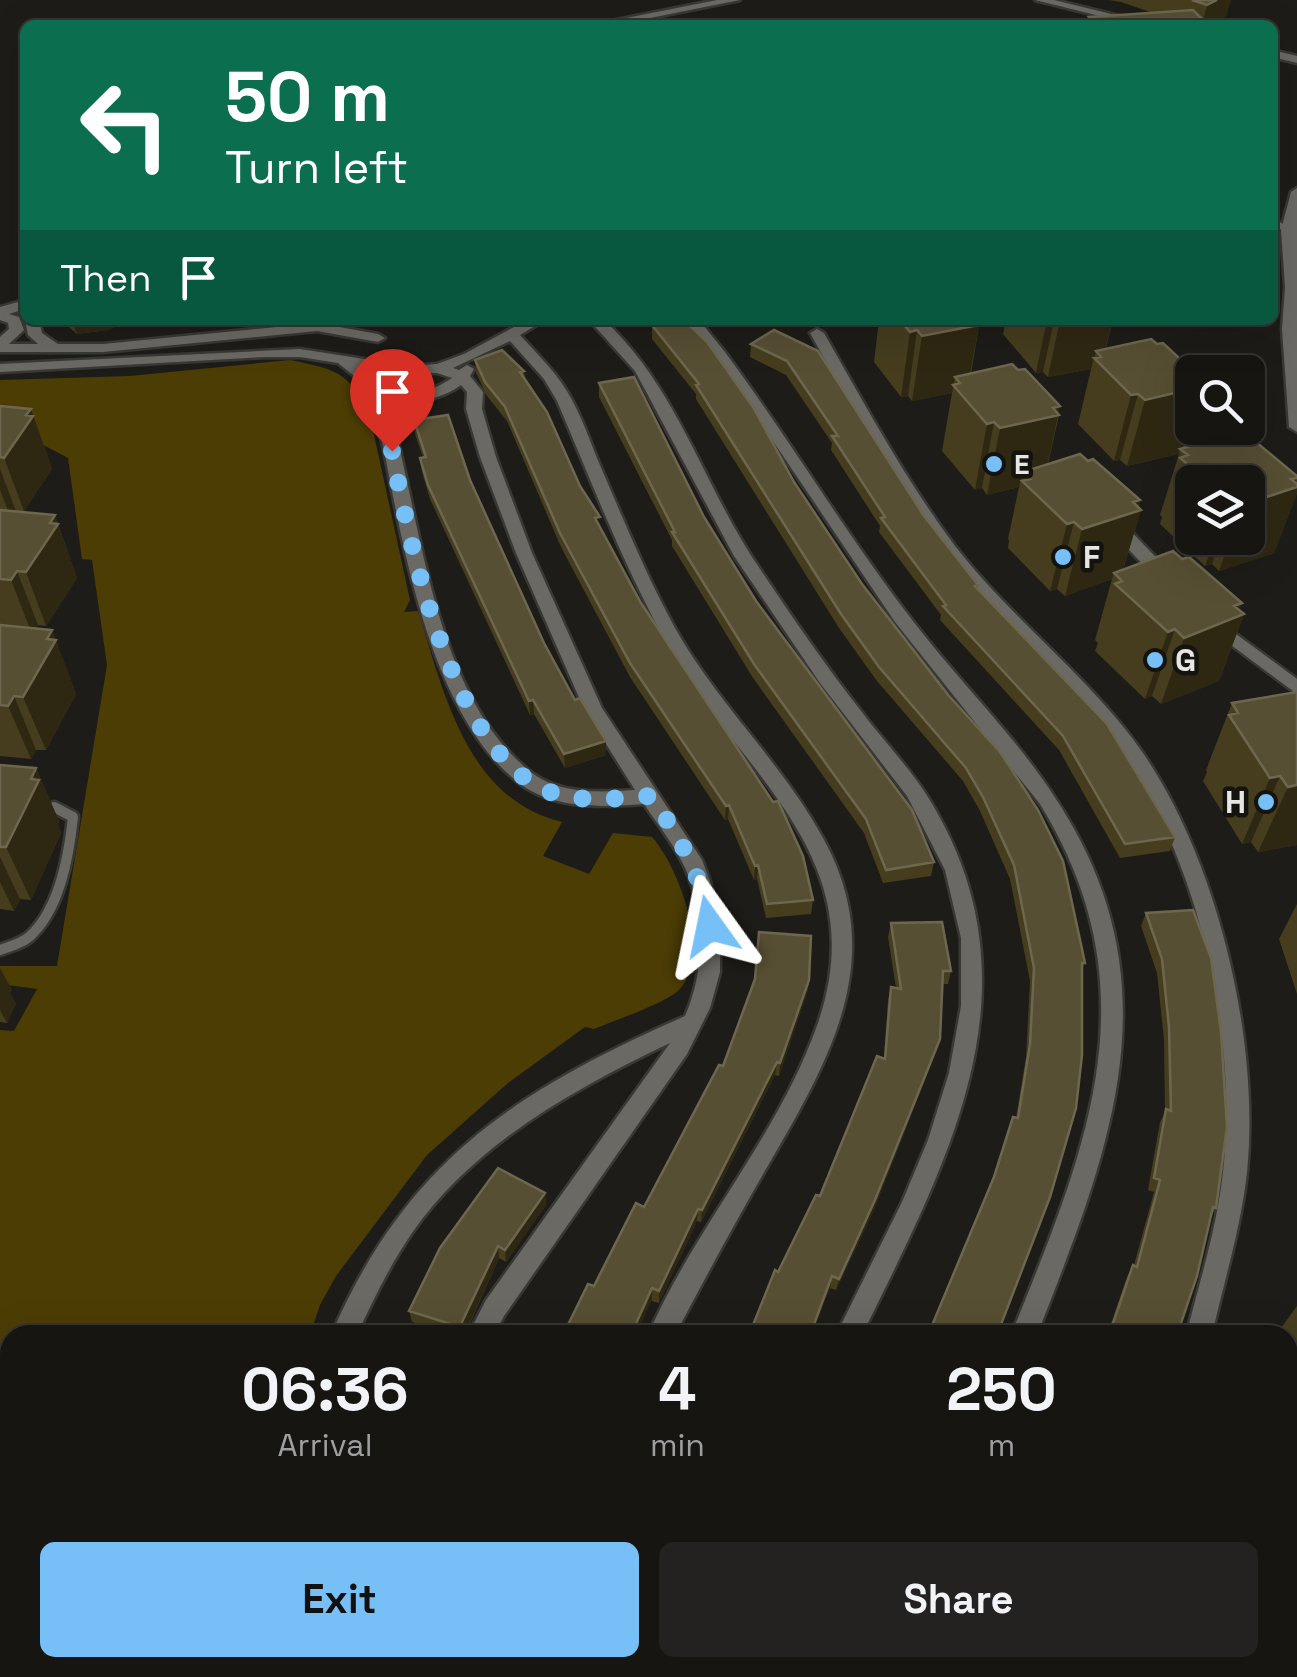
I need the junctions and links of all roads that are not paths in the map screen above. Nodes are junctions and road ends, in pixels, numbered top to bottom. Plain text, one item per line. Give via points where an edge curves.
1 (735, 0) edge
2 (1040, 0) edge
3 (625, 20) edge
4 (1128, 20) edge
5 (1297, 192) edge
6 (1278, 224) edge
7 (1288, 230) junction
8 (0, 314) edge
9 (33, 325) edge
10 (528, 325) edge
11 (602, 325) edge
12 (695, 325) edge
13 (817, 333) dead end
14 (511, 334) junction
15 (378, 338) dead end
16 (0, 346) edge
17 (54, 348) junction
18 (477, 352) junction
19 (334, 359) junction
20 (0, 368) edge
21 (396, 369) junction
22 (430, 369) junction
23 (463, 377) junction
24 (380, 390) junction
25 (428, 394) junction
26 (474, 408) junction
27 (1297, 427) edge
28 (388, 430) junction
29 (1098, 508) edge
30 (1176, 588) edge
31 (1199, 610) edge
32 (1297, 688) edge
33 (651, 796) junction
34 (54, 807) dead end
35 (0, 950) edge
36 (691, 1023) junction
37 (349, 1325) edge
38 (486, 1325) edge
39 (667, 1325) edge
40 (854, 1325) edge
41 (1028, 1325) edge
42 (1201, 1325) edge

1 - 3 street
2 - 4 street
5 - 7 street
6 - 7 lane
7 - 27 street
8 - 16 street via 14,320 17,330
9 - 17 street via 35,336
10 - 14 street
11 - 40 street via 651,381 736,546 921,802 968,910 973,995 959,1091 928,1174
12 - 41 street via 786,446 878,586 1042,792 1086,870 1113,980 1104,1117
13 - 42 street via 942,540 1118,734 1189,858 1220,973 1237,1150
14 - 18 street
14 - 39 street via 565,401 641,581 726,721 805,823 844,916 842,970 824,1040
15 - 17 street via 317,327
16 - 17 street
18 - 22 street
18 - 23 street
19 - 20 street via 265,353
19 - 21 street
19 - 24 street
21 - 22 street
21 - 24 street
22 - 23 street
22 - 25 street
23 - 25 street
23 - 26 street via 475,392
24 - 25 street
24 - 28 street via 378,407
25 - 26 street via 457,396
25 - 28 street via 401,409
26 - 33 street via 560,637 594,708
28 - 33 street via 426,593 486,740 524,776 556,793
29 - 30 street
31 - 32 street
33 - 36 street via 695,866 705,895 710,966
34 - 35 lane via 73,817 72,844 45,918 28,939
36 - 37 street via 536,1101 466,1154 398,1232
36 - 38 street via 682,1046

